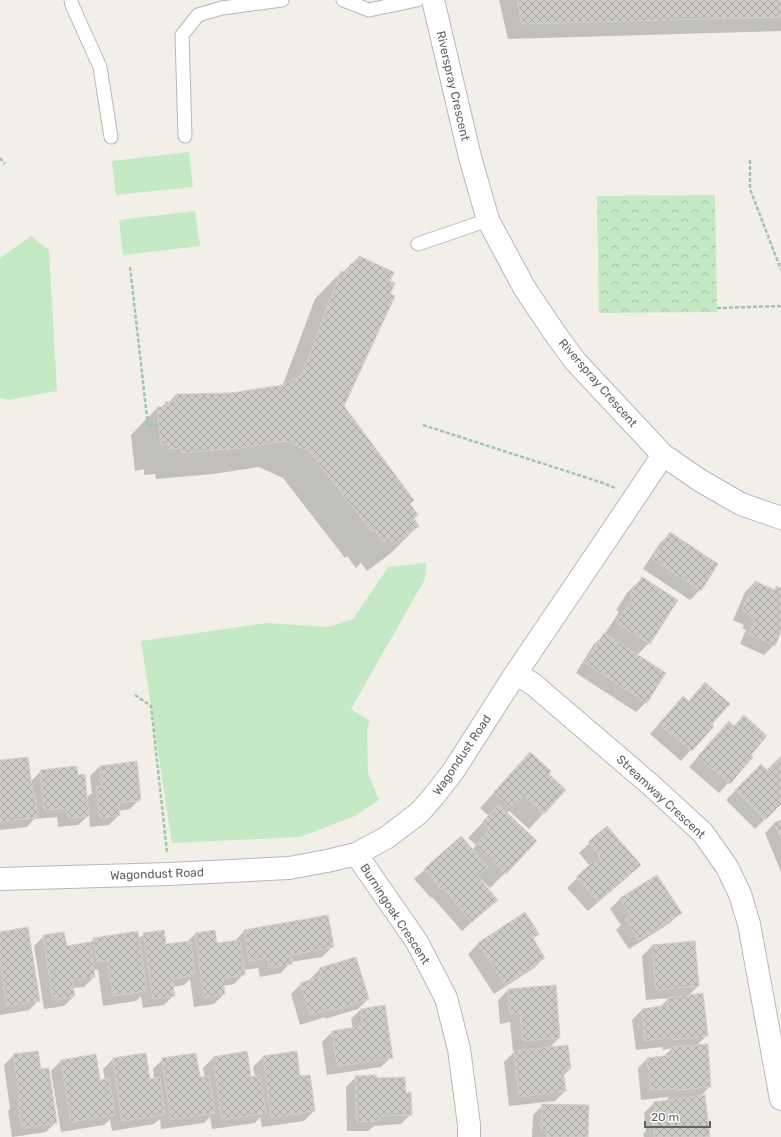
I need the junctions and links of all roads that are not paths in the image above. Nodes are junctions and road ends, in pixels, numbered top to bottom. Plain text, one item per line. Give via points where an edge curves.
1 (71, 0) edge
2 (282, 0) edge
3 (343, 0) edge
4 (417, 0) edge
5 (433, 0) edge
6 (184, 136) dead end
7 (111, 137) dead end
8 (488, 220) junction
9 (418, 244) dead end
10 (663, 455) junction
11 (781, 518) edge
12 (516, 673) junction
13 (356, 854) junction
14 (0, 879) edge
15 (781, 1099) edge
16 (469, 1137) edge

1 - 7 lane via 100,67
2 - 6 lane via 222,8 198,15 182,35
3 - 4 lane via 369,10
5 - 8 street, Riverspray Crescent
8 - 9 lane
8 - 10 street, Riverspray Crescent via 525,289 554,332 575,360
10 - 11 street, Riverspray Crescent via 741,504
10 - 12 street, Wagondust Road
12 - 13 street, Wagondust Road via 454,770 419,813 386,838
12 - 15 street, Streamway Crescent via 534,685 663,797 703,834 728,867 749,924
13 - 14 street, Wagondust Road via 289,868
13 - 16 street, Burningoak Crescent via 417,942 446,998 459,1049

